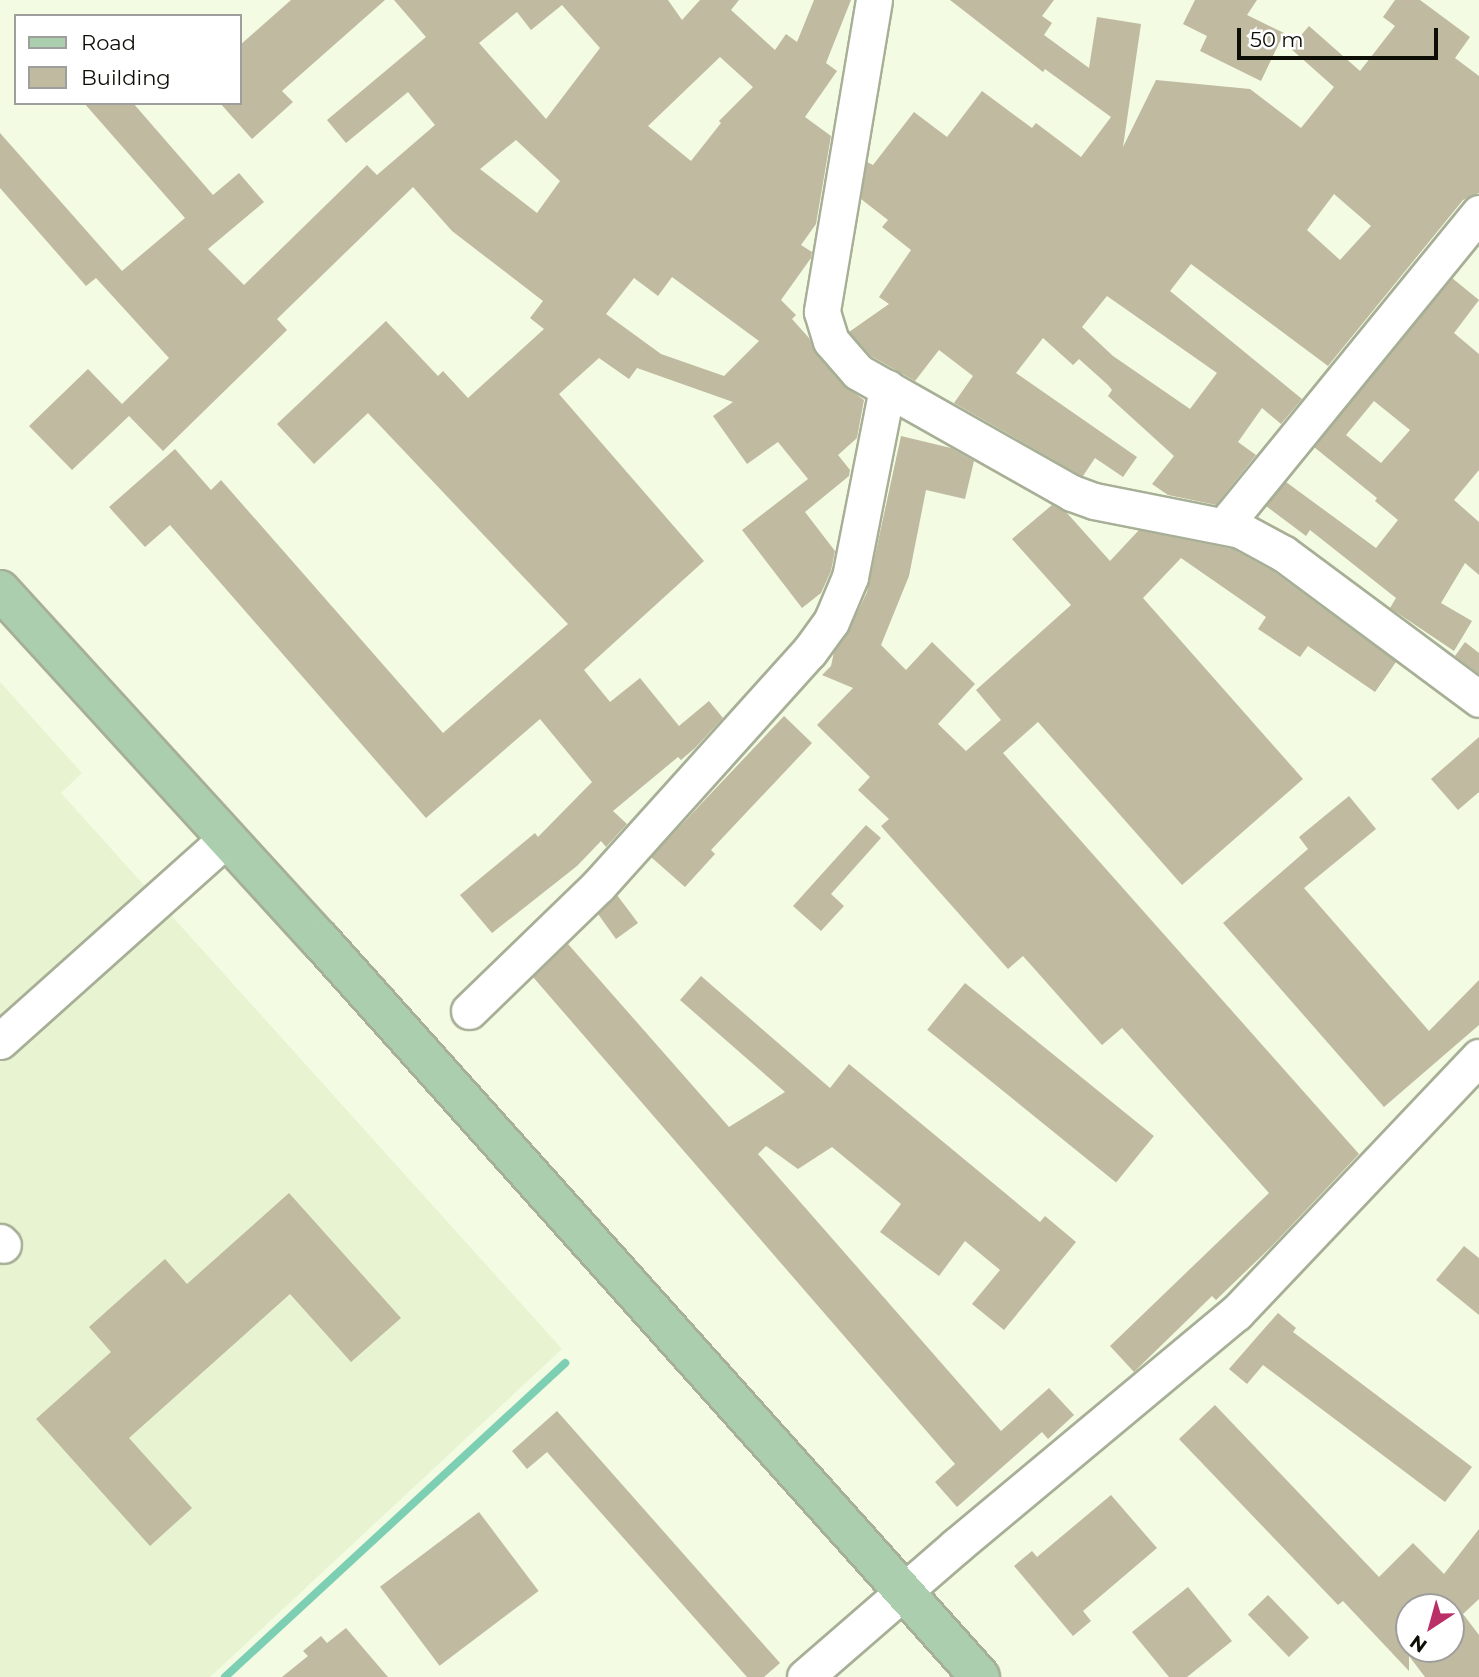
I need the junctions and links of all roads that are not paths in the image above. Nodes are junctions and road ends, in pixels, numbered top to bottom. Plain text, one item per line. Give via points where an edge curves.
1 (874, 0) edge
2 (1479, 213) edge
3 (887, 388) junction
4 (1240, 530) junction
5 (0, 590) edge
6 (1479, 699) edge
7 (226, 839) junction
8 (469, 1011) dead end
9 (0, 1041) edge
10 (1479, 1057) edge
11 (904, 1591) junction
12 (805, 1677) edge
13 (980, 1677) edge

1 - 3 street via 822,312 831,341 858,372
2 - 4 street via 1232,516
3 - 4 street via 1094,502
3 - 8 street via 850,577 831,622 598,886
4 - 6 street via 1284,554
5 - 7 main road
7 - 9 street
7 - 11 main road
10 - 11 street via 1236,1313
11 - 12 street
11 - 13 main road

